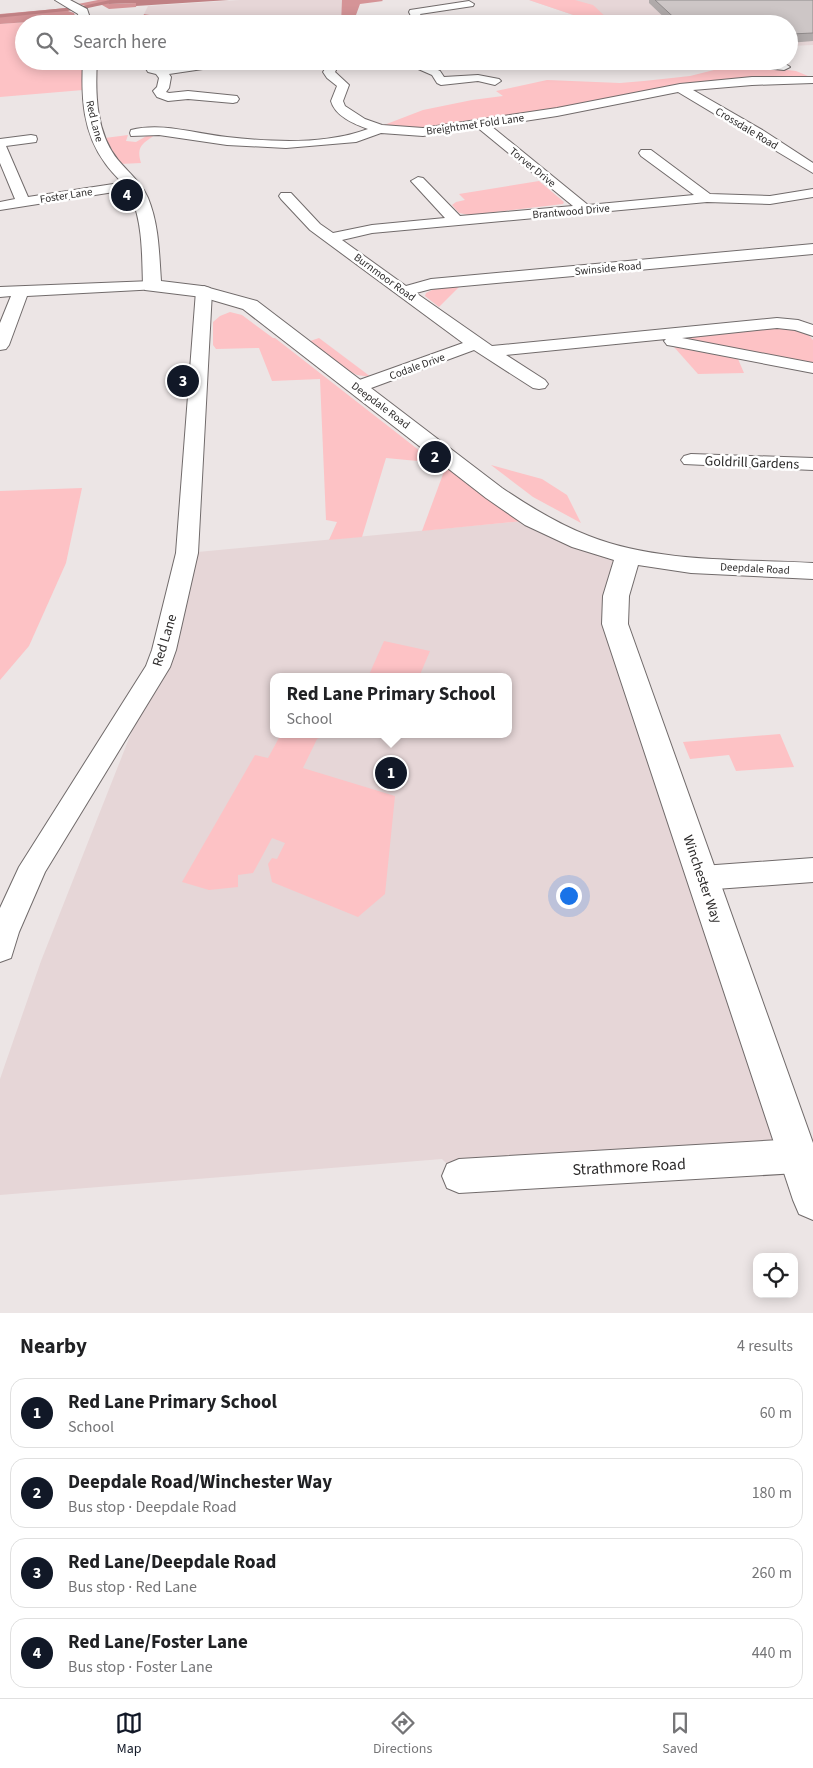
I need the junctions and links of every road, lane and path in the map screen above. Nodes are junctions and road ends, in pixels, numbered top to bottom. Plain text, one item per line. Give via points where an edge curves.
1 (61, 0) edge
2 (470, 4) dead end
3 (82, 15) edge
4 (416, 15) edge
5 (90, 70) edge
6 (152, 70) edge
7 (174, 70) edge
8 (330, 70) edge
9 (429, 70) edge
10 (160, 72) junction
11 (813, 80) edge
12 (497, 81) dead end
13 (680, 88) junction
14 (236, 99) dead end
15 (481, 124) junction
16 (380, 129) junction
17 (136, 133) dead end
18 (31, 139) dead end
19 (0, 145) edge
20 (646, 153) dead end
21 (813, 169) edge
22 (418, 181) dead end
23 (133, 185) junction
24 (813, 193) edge
25 (287, 196) dead end
26 (455, 198) dead end
27 (707, 198) junction
28 (437, 201) junction
29 (24, 202) junction
30 (0, 206) edge
31 (585, 210) junction
32 (456, 221) junction
33 (330, 238) junction
34 (813, 249) edge
35 (152, 286) junction
36 (21, 291) junction
37 (204, 291) junction
38 (404, 291) junction
39 (0, 292) edge
40 (813, 331) edge
41 (649, 337) junction
42 (0, 345) edge
43 (482, 348) junction
44 (813, 368) edge
45 (537, 377) dead end
46 (357, 387) junction
47 (691, 460) dead end
48 (813, 464) edge
49 (628, 556) junction
50 (813, 572) edge
51 (813, 870) edge
52 (702, 878) junction
53 (0, 949) edge
54 (798, 1156) junction
55 (459, 1176) dead end
56 (813, 1200) edge

1 - 3 street via 78,8
2 - 4 street via 414,12
5 - 23 street, Red Lane via 89,102 95,130 108,159
6 - 10 street
7 - 10 street
8 - 16 street via 330,76 343,86 337,101 338,108
9 - 12 street via 436,73 440,83 467,78
10 - 14 street via 165,77 159,90 161,94
11 - 13 street, Breightmet Fold Lane via 752,80
13 - 15 street, Breightmet Fold Lane
13 - 21 street, Crossdale Road
15 - 16 street, Breightmet Fold Lane via 423,132
15 - 31 street, Torver Drive
16 - 17 street, Breightmet Fold Lane via 356,138 286,144 159,131
18 - 19 street
19 - 29 street
20 - 27 street
22 - 28 street
23 - 29 street, Foster Lane
23 - 35 street, Red Lane via 150,235
24 - 27 street, Brantwood Drive via 770,200
25 - 33 street, Burnmoor Road via 308,221
26 - 28 street
27 - 31 street, Brantwood Drive
28 - 32 street
29 - 30 street, Foster Lane
31 - 32 street, Brantwood Drive
32 - 33 street, Brantwood Drive via 372,229
33 - 38 street, Burnmoor Road
34 - 38 street, Swinside Road via 431,284
35 - 36 street, Deepdale Road
35 - 37 street, Deepdale Road
36 - 39 street, Deepdale Road
36 - 42 street
37 - 46 street, Deepdale Road via 250,306
37 - 53 street, Red Lane via 187,553 164,650 153,675 33,867 4,932
38 - 43 street, Burnmoor Road
40 - 41 street via 798,324 777,323
41 - 43 street
41 - 44 street
43 - 45 street, Burnmoor Road
43 - 46 street, Codale Drive
46 - 49 street, Deepdale Road via 534,520 581,542
47 - 48 street, Goldrill Gardens
49 - 50 street, Deepdale Road via 690,565
49 - 52 street, Winchester Way via 616,596 615,624
51 - 52 street
52 - 54 street, Winchester Way
54 - 55 street, Strathmore Road
54 - 56 street, Winchester Way

